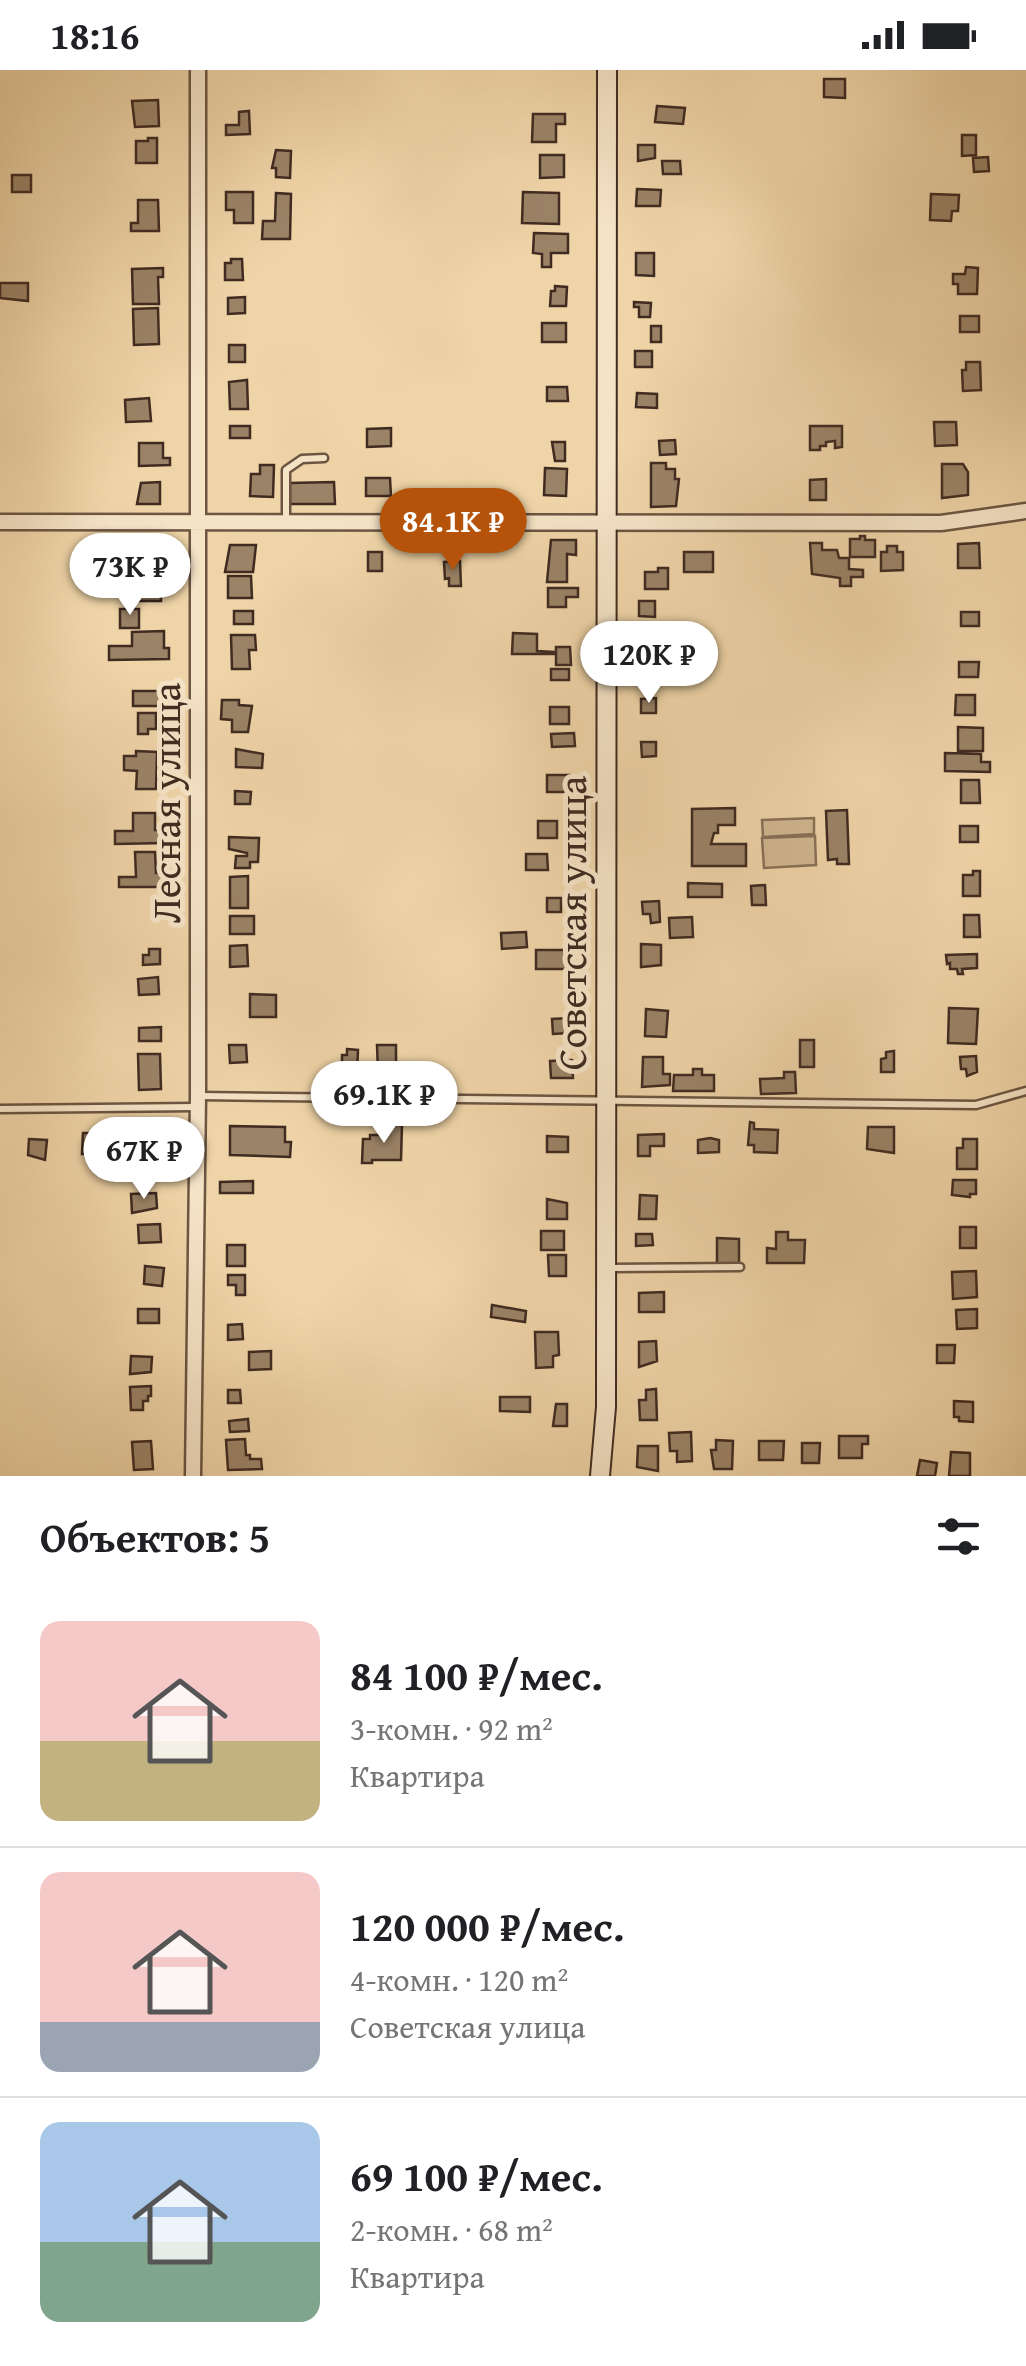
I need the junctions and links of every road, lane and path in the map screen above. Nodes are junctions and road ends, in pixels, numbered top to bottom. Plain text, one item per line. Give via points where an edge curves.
1 (198, 70) edge
2 (608, 70) edge
3 (324, 458) dead end
4 (1026, 511) edge
5 (607, 520) junction
6 (286, 521) junction
7 (0, 522) edge
8 (199, 522) junction
9 (1026, 1090) edge
10 (198, 1102) junction
11 (606, 1102) junction
12 (0, 1109) edge
13 (740, 1267) dead end
14 (606, 1268) junction
15 (193, 1476) edge
16 (600, 1476) edge

1 - 8 street, Лесная улица
2 - 5 street, Советская улица
3 - 6 lane via 302,459 286,470
4 - 5 street via 941,522
5 - 6 street
5 - 11 street, Советская улица
6 - 8 street
7 - 8 street
8 - 10 street, Лесная улица
9 - 11 lane via 976,1104
10 - 11 lane
10 - 12 lane
10 - 15 street, Лесная улица
11 - 14 street, Советская улица
13 - 14 lane
14 - 16 street, Советская улица

